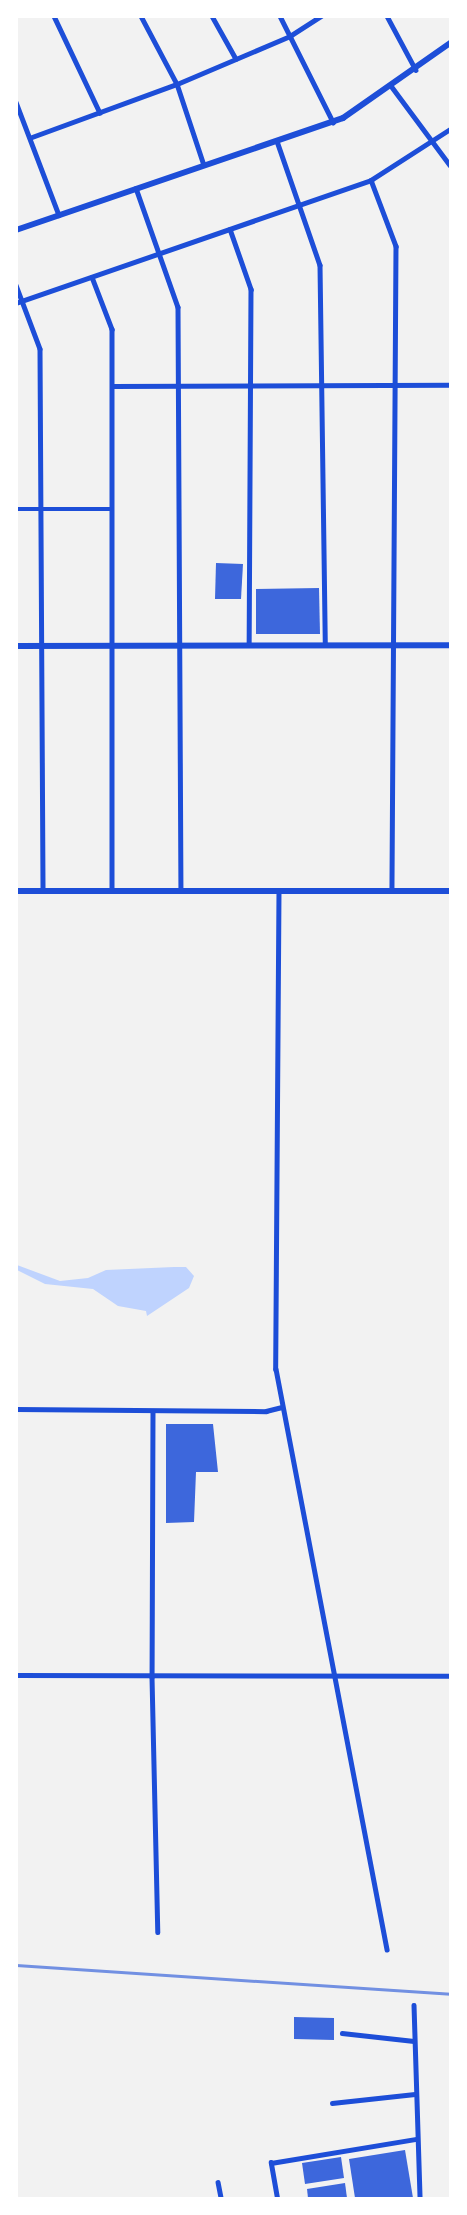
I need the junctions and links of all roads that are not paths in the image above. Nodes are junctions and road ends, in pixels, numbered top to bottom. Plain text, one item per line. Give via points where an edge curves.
1 (54, 16) edge
2 (141, 16) edge
3 (212, 16) edge
4 (280, 16) edge
5 (321, 16) edge
6 (387, 16) edge
7 (290, 36) junction
8 (450, 43) edge
9 (236, 59) junction
10 (416, 70) junction
11 (177, 84) junction
12 (392, 87) junction
13 (16, 102) edge
14 (100, 113) junction
15 (333, 122) junction
16 (450, 129) edge
17 (32, 137) junction
18 (277, 141) junction
19 (433, 142) junction
20 (204, 165) junction
21 (450, 165) edge
22 (371, 180) junction
23 (136, 188) junction
24 (300, 206) junction
25 (59, 215) junction
26 (230, 229) junction
27 (16, 230) edge
28 (160, 253) junction
29 (92, 277) junction
30 (16, 285) edge
31 (23, 301) junction
32 (16, 303) edge
33 (178, 385) junction
34 (323, 385) junction
35 (450, 385) edge
36 (113, 386) junction
37 (251, 386) junction
38 (397, 386) junction
39 (16, 509) edge
40 (41, 509) junction
41 (112, 509) junction
42 (394, 644) junction
43 (179, 645) junction
44 (249, 645) junction
45 (325, 645) junction
46 (450, 645) edge
47 (16, 646) edge
48 (42, 646) junction
49 (112, 646) junction
50 (112, 890) junction
51 (181, 890) junction
52 (16, 891) edge
53 (43, 891) junction
54 (279, 891) junction
55 (392, 891) junction
56 (450, 891) edge
57 (282, 1407) junction
58 (16, 1409) edge
59 (153, 1411) junction
60 (16, 1675) edge
61 (450, 1676) edge
62 (152, 1677) junction
63 (333, 1677) junction
64 (158, 1932) dead end
65 (387, 1949) dead end
66 (414, 2005) dead end
67 (342, 2033) dead end
68 (414, 2041) junction
69 (415, 2094) junction
70 (332, 2103) dead end
71 (416, 2139) junction
72 (218, 2182) dead end
73 (221, 2199) edge
74 (277, 2199) edge
75 (420, 2199) edge

1 - 14 street
2 - 11 street
3 - 9 street
4 - 7 street
5 - 7 street
6 - 10 street
7 - 9 street
7 - 15 street
8 - 10 street
9 - 11 street
10 - 12 street
11 - 14 street
11 - 20 street
12 - 15 street
12 - 19 street
13 - 17 street
14 - 17 street
15 - 18 street
16 - 19 street
17 - 25 street
18 - 20 street
18 - 24 street
19 - 21 street
19 - 22 street
20 - 23 street
22 - 24 street
22 - 38 street via 396,246
23 - 25 street
23 - 28 street
24 - 26 street
24 - 34 street via 320,265
25 - 27 street
26 - 28 street
26 - 37 street via 251,289
28 - 29 street
28 - 33 street via 178,307
29 - 31 street
29 - 36 street via 112,329
30 - 31 street
31 - 32 street
31 - 40 street via 40,350
33 - 36 street
33 - 37 street
33 - 43 street
34 - 37 street
34 - 38 street
34 - 45 street
35 - 38 street
36 - 41 street
37 - 44 street
38 - 42 street
39 - 40 street
40 - 41 street
40 - 48 street
41 - 49 street
42 - 45 street
42 - 46 street
42 - 55 street
43 - 44 street
43 - 49 street
43 - 51 street
44 - 45 street
47 - 48 street
48 - 49 street
48 - 53 street
49 - 50 street
50 - 51 street
50 - 53 street
51 - 54 street
52 - 53 street
54 - 55 street
54 - 57 street via 274,1283 276,1369
55 - 56 street
57 - 59 street via 266,1411
57 - 63 street
58 - 59 street
59 - 62 street
60 - 62 street
61 - 63 street
62 - 63 street
62 - 64 street
63 - 65 street
66 - 68 street
67 - 68 street
68 - 69 street
69 - 70 street
69 - 71 street
71 - 74 street via 271,2163
71 - 75 street
72 - 73 street

